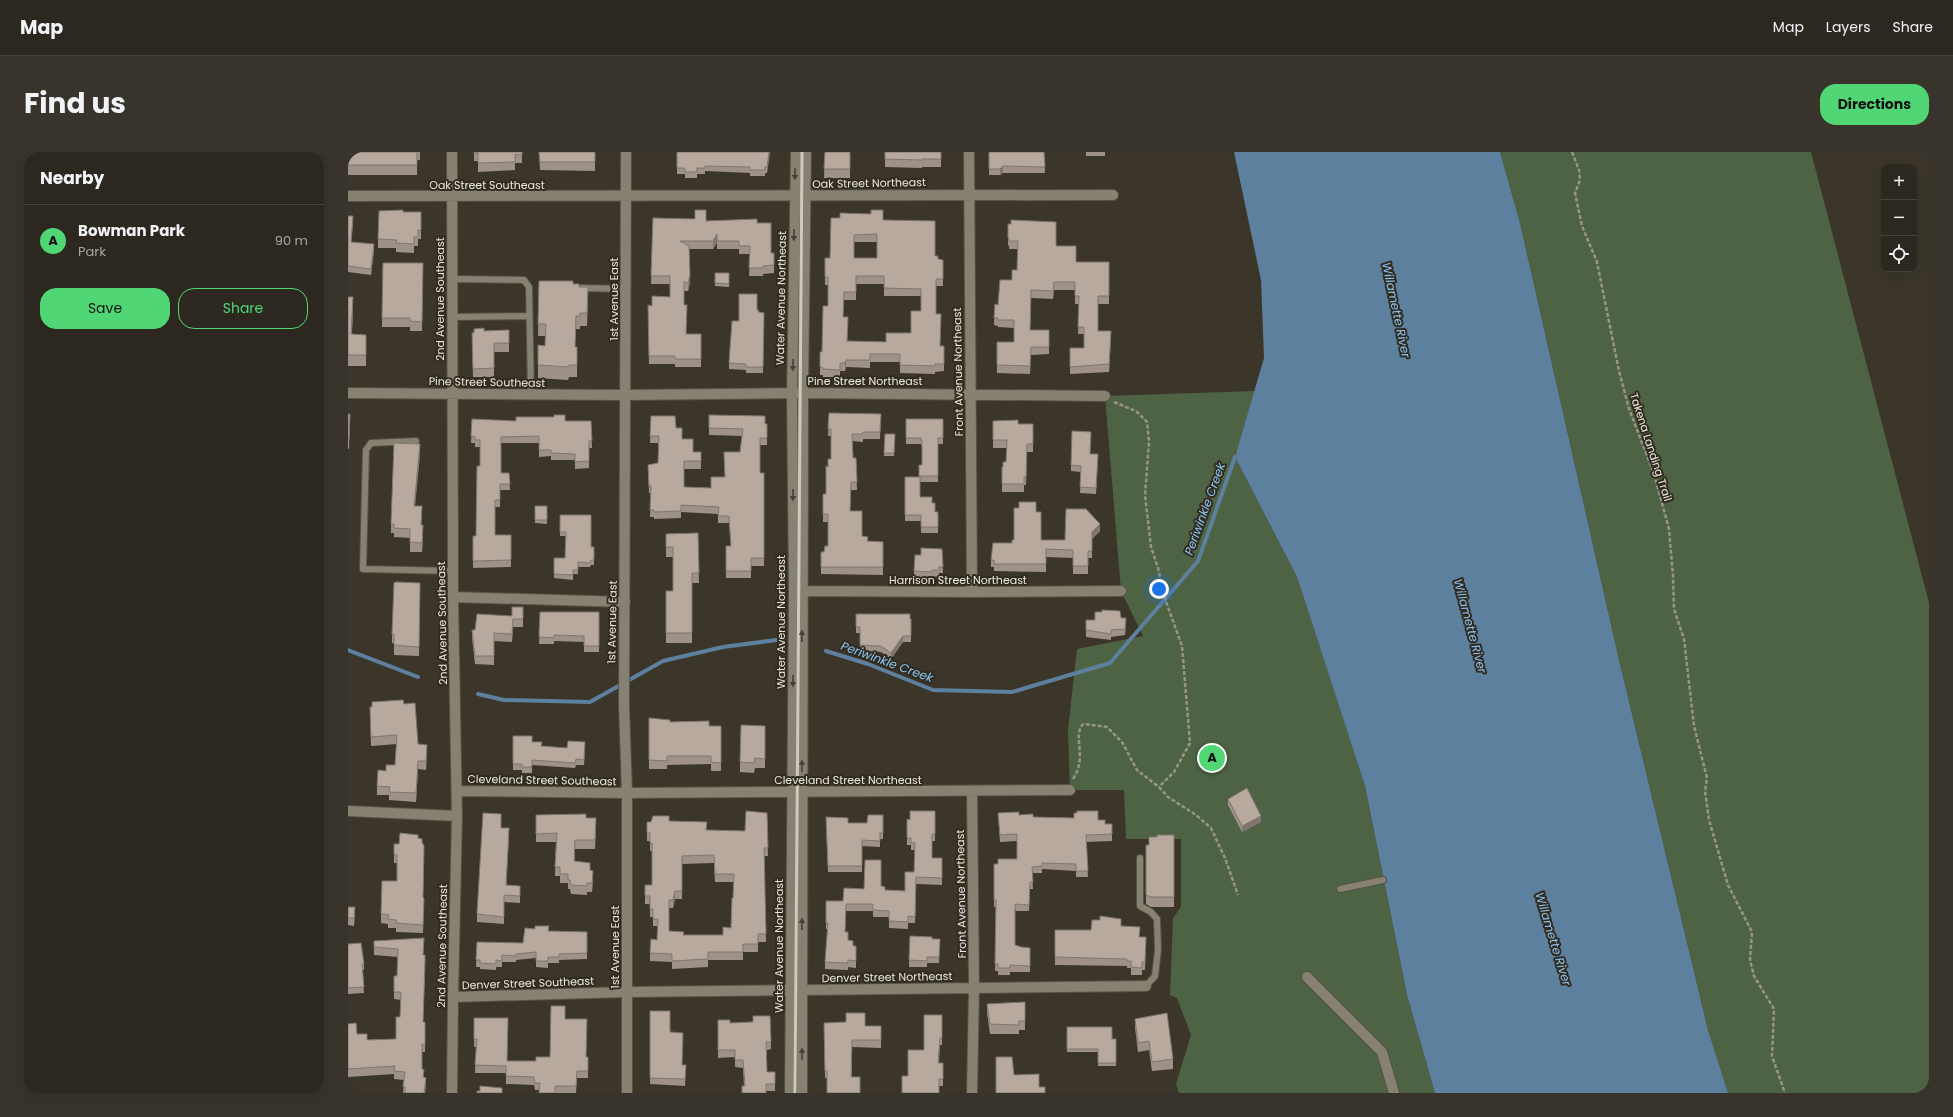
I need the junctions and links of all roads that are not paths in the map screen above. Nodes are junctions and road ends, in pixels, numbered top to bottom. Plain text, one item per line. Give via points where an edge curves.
1 (452, 152) edge
2 (626, 152) edge
3 (796, 152) edge
4 (806, 152) edge
5 (969, 152) edge
6 (968, 195) junction
7 (1112, 195) dead end
8 (348, 196) edge
9 (626, 196) junction
10 (795, 196) junction
11 (806, 196) junction
12 (452, 197) junction
13 (452, 279) junction
14 (529, 287) junction
15 (536, 287) dead end
16 (574, 288) edge
17 (626, 290) junction
18 (529, 316) junction
19 (452, 317) junction
20 (348, 393) edge
21 (452, 393) junction
22 (803, 393) junction
23 (531, 394) junction
24 (792, 394) junction
25 (970, 394) junction
26 (626, 395) junction
27 (1105, 396) road end
28 (416, 441) dead end
29 (452, 571) junction
30 (798, 591) junction
31 (1121, 591) dead end
32 (972, 592) junction
33 (452, 596) junction
34 (625, 602) junction
35 (1070, 790) road end
36 (457, 791) junction
37 (972, 791) junction
38 (797, 792) junction
39 (627, 793) junction
40 (348, 811) edge
41 (457, 816) junction
42 (1140, 858) dead end
43 (1383, 880) dead end
44 (1340, 889) dead end
45 (1307, 977) dead end
46 (1146, 986) joint
47 (974, 988) junction
48 (791, 990) junction
49 (802, 990) junction
50 (627, 992) junction
51 (452, 997) junction
52 (452, 1093) edge
53 (627, 1093) edge
54 (790, 1093) edge
55 (802, 1093) edge
56 (972, 1093) edge
57 (1394, 1093) edge

1 - 12 street, 2nd Avenue Southeast
2 - 9 street, 1st Avenue East
3 -> 10 street, Water Avenue Northeast
4 - 11 street, Water Avenue Northeast
5 - 6 street, Front Avenue Northeast
6 - 7 street, Oak Street Northeast
6 - 11 street, Oak Street Northeast
6 - 25 street, Front Avenue Northeast
8 - 12 street, Oak Street Southeast
9 - 10 street, Oak Street Northeast
9 - 12 street, Oak Street Southeast
9 - 17 street, 1st Avenue East
10 - 11 street, Oak Street Northeast
10 -> 24 street, Water Avenue Northeast
11 - 22 street, Water Avenue Northeast
12 - 13 street, 2nd Avenue Southeast
13 - 14 lane via 524,280
13 - 19 street, 2nd Avenue Southeast
14 - 15 lane
14 - 18 lane
16 - 17 lane
17 - 26 street, 1st Avenue East
18 - 19 lane
18 - 23 lane
19 - 21 street, 2nd Avenue Southeast
20 - 21 street, Pine Street Southeast
21 - 23 street, Pine Street Southeast
21 - 29 street, 2nd Avenue Southeast
22 - 24 street, Pine Street Northeast
22 - 25 street, Pine Street Northeast
22 - 30 street, Water Avenue Northeast
23 - 26 street, Pine Street Southeast
24 - 26 street, Pine Street Northeast
24 -> 30 street, Water Avenue Northeast
25 - 27 street, Pine Street Northeast
25 - 32 street, Front Avenue Northeast
26 - 34 street, 1st Avenue East
28 - 29 lane via 371,443 366,450 363,569
29 - 33 street, 2nd Avenue Southeast
30 - 32 street, Harrison Street Northeast
30 - 38 street, Water Avenue Northeast
31 - 32 street, Harrison Street Northeast
33 - 34 street
33 - 36 street, 2nd Avenue Southeast
34 - 39 street, 1st Avenue East via 624,705
35 - 37 street, Cleveland Street Northeast
36 - 39 street, Cleveland Street Southeast
36 - 41 street, 2nd Avenue Southeast
37 - 38 street, Cleveland Street Northeast
37 - 47 street, Front Avenue Northeast
38 - 39 street, Cleveland Street Northeast
38 - 48 street, Water Avenue Northeast
49 -> 38 street, Water Avenue Northeast
39 - 50 street, 1st Avenue East
40 - 41 street
41 - 51 street, 2nd Avenue Southeast
42 - 46 lane via 1140,906 1157,919 1156,970 1155,976
43 - 44 lane
45 - 57 street via 1382,1052
46 - 47 street, Denver Street Northeast
47 - 49 street, Denver Street Northeast
47 - 56 street, Front Avenue Northeast
48 - 49 street, Denver Street Northeast
48 - 50 street, Denver Street Northeast
48 - 54 street, Water Avenue Northeast
55 -> 49 street, Water Avenue Northeast
50 - 51 street, Denver Street Southeast
50 - 53 street, 1st Avenue East
51 - 52 street, 2nd Avenue Southeast

